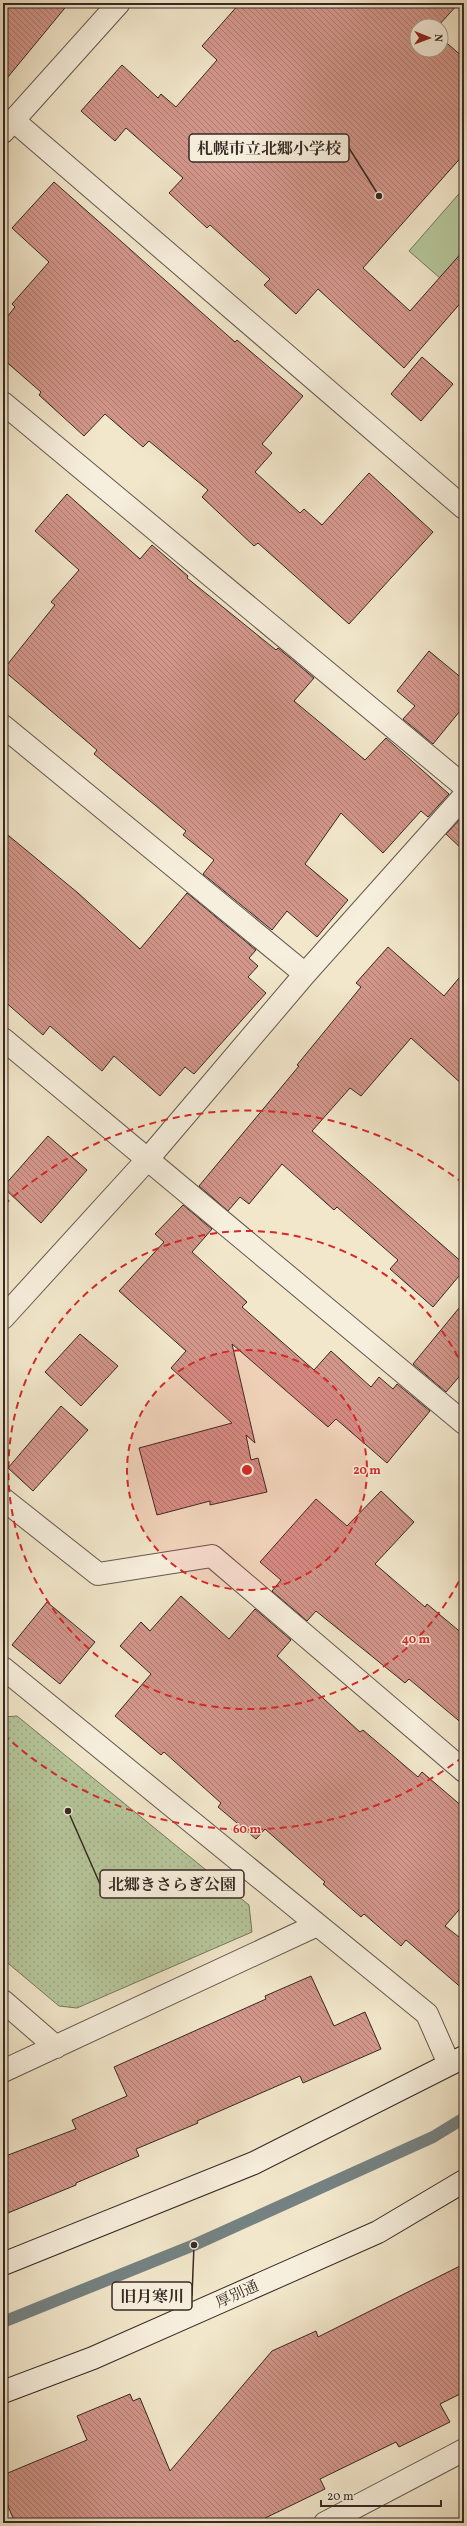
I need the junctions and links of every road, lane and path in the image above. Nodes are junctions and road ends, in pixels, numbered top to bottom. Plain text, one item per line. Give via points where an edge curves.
1 (111, 6) edge
2 (8, 126) edge
3 (3, 403) edge
4 (464, 508) edge
5 (3, 726) edge
6 (464, 786) edge
7 (464, 796) edge
8 (305, 974) junction
9 (3, 1039) edge
10 (147, 1160) junction
11 (3, 1318) edge
12 (464, 1423) edge
13 (3, 1499) edge
14 (3, 1668) edge
15 (464, 1771) edge
16 (317, 1925) junction
17 (3, 2001) edge
18 (56, 2047) junction
19 (457, 2061) edge
20 (3, 2071) edge
21 (464, 2181) edge
22 (3, 2264) edge
23 (3, 2392) edge
24 (464, 2450) edge
25 (325, 2523) edge

1 - 2 street
2 - 4 street
3 - 6 street
5 - 8 street
7 - 8 street
8 - 10 street
9 - 10 street
10 - 11 street
10 - 12 street
13 - 15 street via 98,1574 212,1556
14 - 16 street
16 - 18 street
16 - 19 street via 427,2014
17 - 18 street
18 - 20 street
19 - 22 street via 254,2163
21 - 23 street, 厚別通 via 378,2232 93,2358
24 - 25 street

